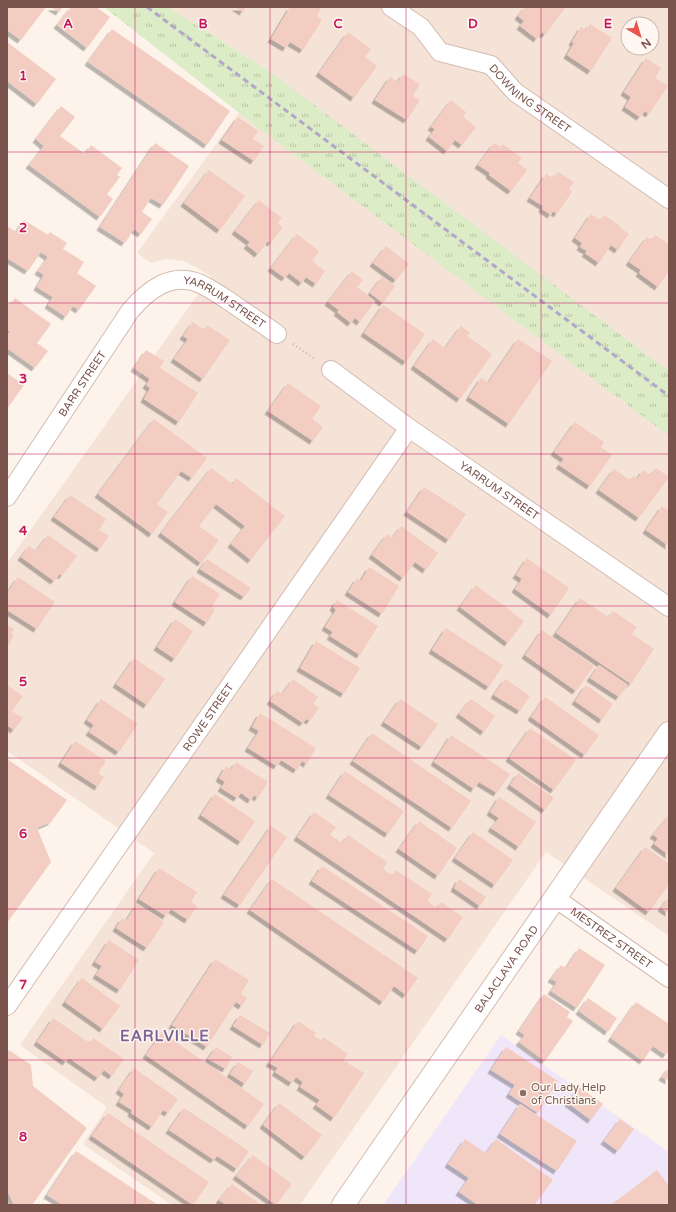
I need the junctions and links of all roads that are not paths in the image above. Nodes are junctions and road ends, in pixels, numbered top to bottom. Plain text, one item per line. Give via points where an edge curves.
1 (391, 7) edge
2 (669, 199) edge
3 (168, 281) joint
4 (278, 334) road end
5 (331, 370) road end
6 (410, 428) junction
7 (7, 497) edge
8 (669, 607) edge
9 (669, 733) edge
10 (555, 898) junction
11 (669, 978) edge
12 (7, 1006) edge
13 (343, 1205) edge

1 - 2 street, DOWNING STREET via 421,27 440,52 491,65 515,92
3 - 4 street, YARRUM STREET via 185,280 200,284
3 - 7 street, BARR STREET via 141,297 130,311
5 - 6 street, YARRUM STREET
6 - 8 street, YARRUM STREET
6 - 12 street, ROWE STREET
9 - 10 street, BALACLAVA ROAD
10 - 11 street, MESTREZ STREET
10 - 13 street, BALACLAVA ROAD

